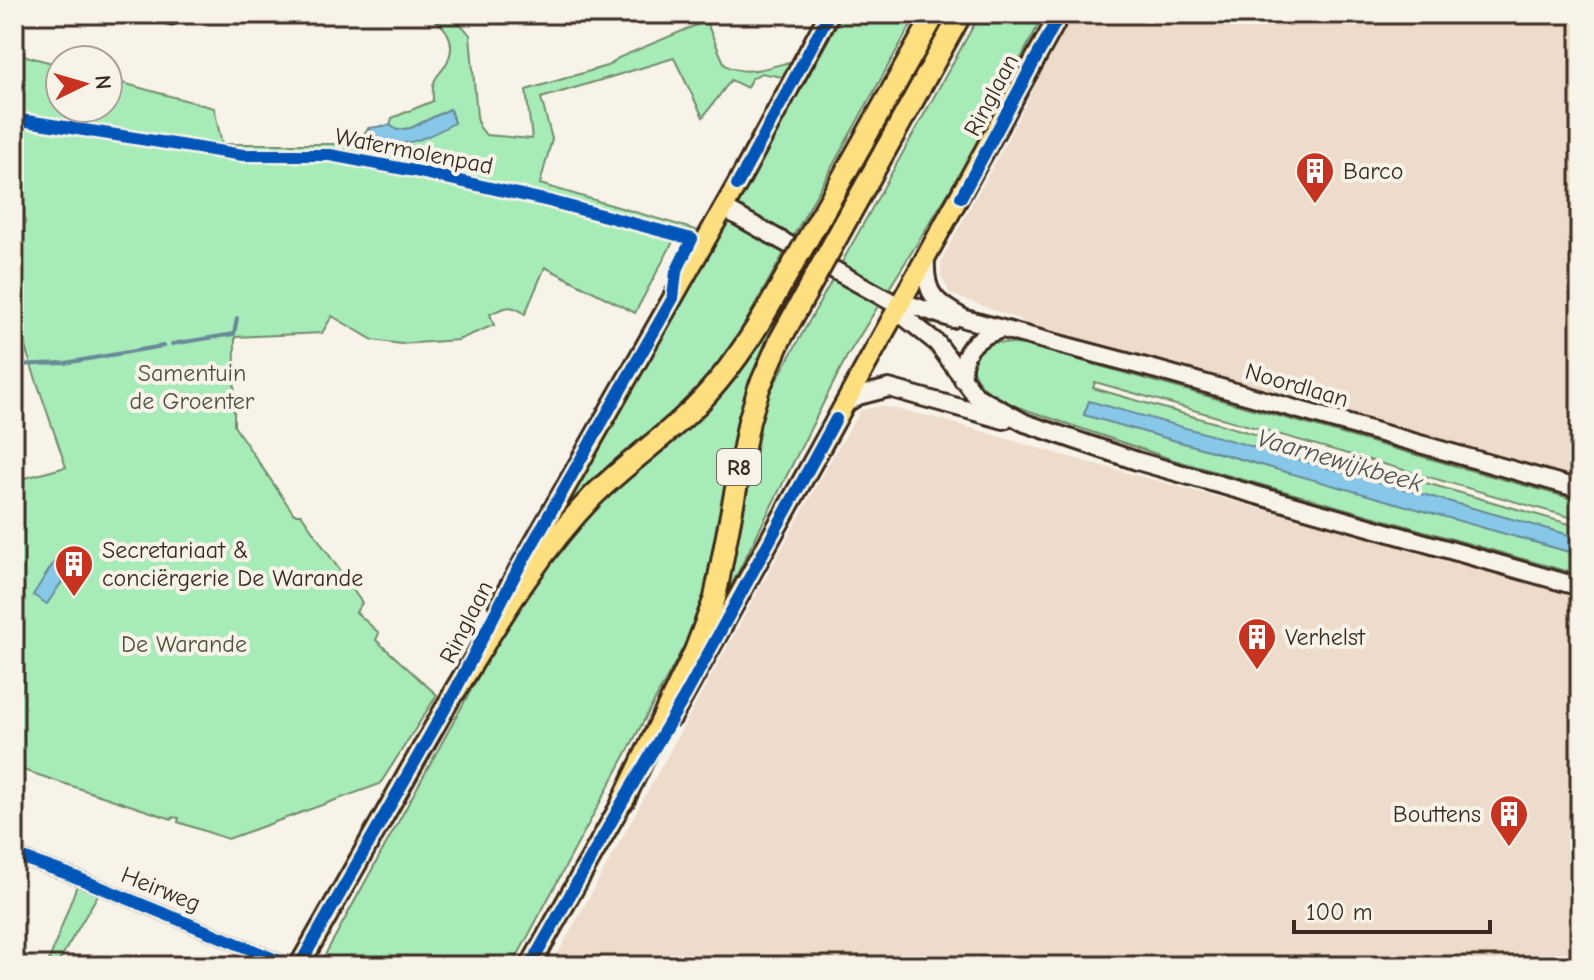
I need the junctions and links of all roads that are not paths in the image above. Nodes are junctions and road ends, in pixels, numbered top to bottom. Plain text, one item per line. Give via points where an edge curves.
1 (157, 14) edge
2 (829, 14) edge
3 (935, 14) edge
4 (961, 14) edge
5 (1060, 14) edge
6 (172, 18) dead end
7 (723, 208) junction
8 (926, 258) junction
9 (899, 306) junction
10 (965, 319) junction
11 (999, 330) junction
12 (964, 382) junction
13 (843, 406) junction
14 (1025, 423) junction
15 (1580, 489) edge
16 (1580, 587) edge
17 (455, 691) junction
18 (623, 801) junction
19 (14, 855) edge
20 (291, 966) edge
21 (299, 966) edge
22 (530, 966) edge

1 - 6 street
2 - 7 main road, Ringlaan
3 - 17 highway, bridge via 758,327 706,395 594,495 562,531 529,572
4 - 18 highway, R8, bridge via 780,340 759,388 715,598
5 - 8 main road, Ringlaan
7 - 9 street, Noordlaan
7 - 17 main road, Ringlaan via 517,571
8 - 9 main road, Ringlaan
8 - 10 street, Noordlaan via 931,294
9 - 10 street, Noordlaan
9 - 12 street, Noordlaan via 902,315 937,343
9 - 13 main road, Ringlaan
10 - 11 street, Noordlaan
11 - 12 street via 985,334 965,353
11 - 15 street, Noordlaan
12 - 14 street, Noordlaan via 983,401
13 - 14 street, Noordlaan via 889,388
13 - 18 main road, Ringlaan
14 - 16 street, Noordlaan via 1137,461
17 - 21 main road, Ringlaan
18 - 22 main road, Ringlaan
19 - 20 street, Heirweg

